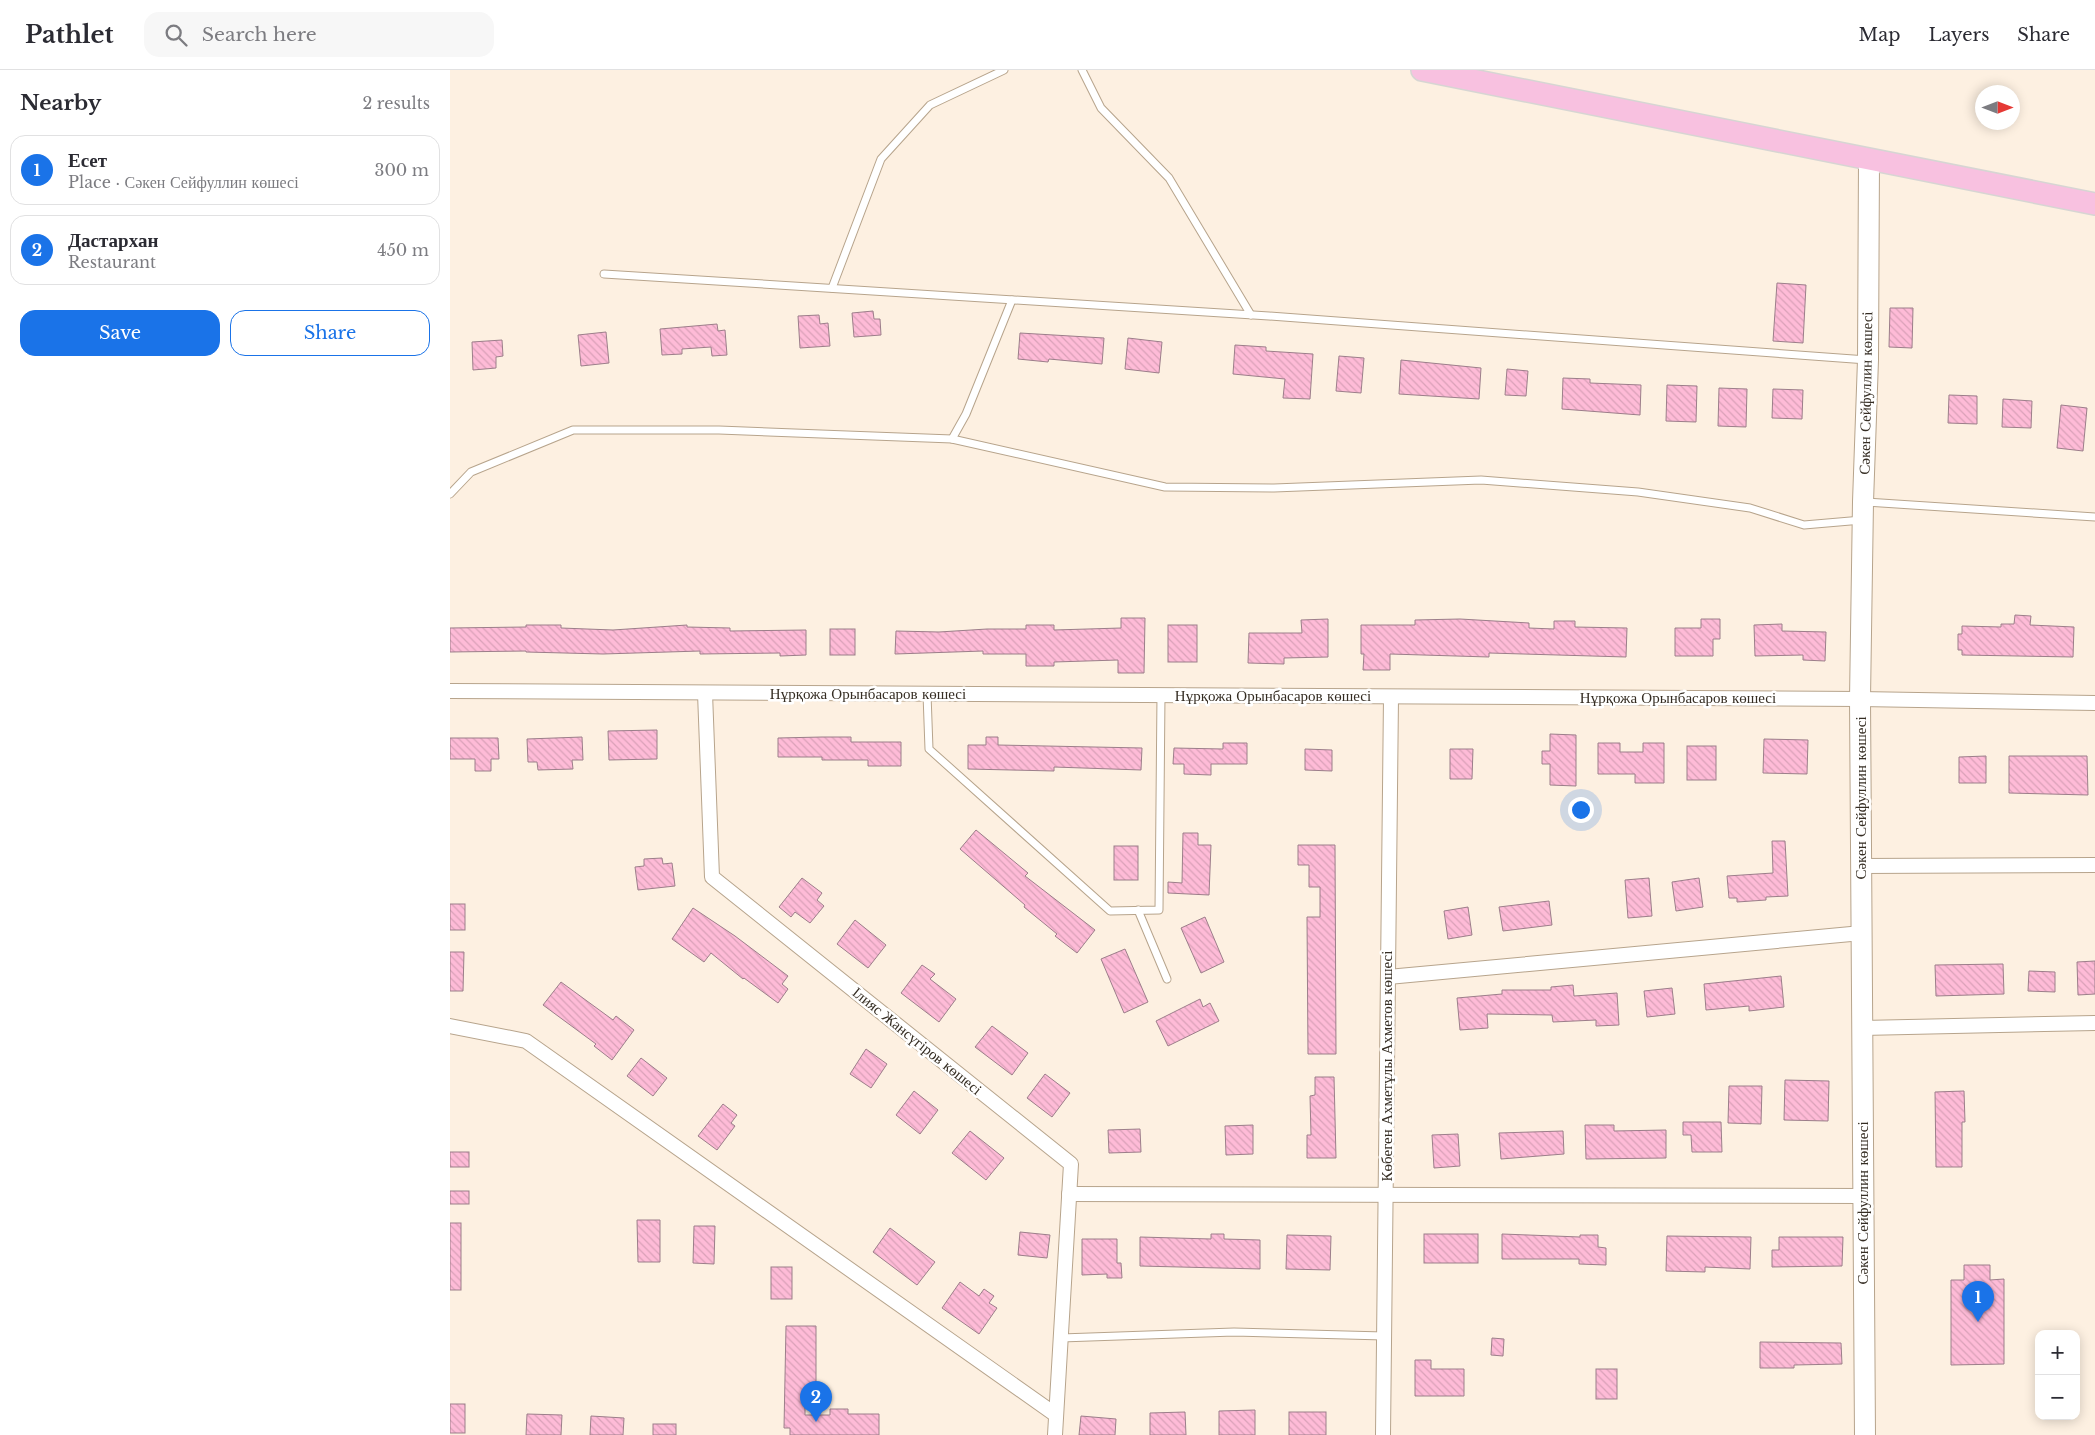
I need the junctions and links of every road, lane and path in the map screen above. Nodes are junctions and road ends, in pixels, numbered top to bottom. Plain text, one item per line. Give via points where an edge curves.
1 (1004, 70) edge
2 (1082, 70) edge
3 (1422, 70) edge
4 (1869, 160) junction
5 (2095, 204) edge
6 (604, 274) dead end
7 (832, 288) junction
8 (1012, 300) junction
9 (1251, 314) junction
10 (1868, 360) junction
11 (952, 439) junction
12 (450, 494) edge
13 (1863, 511) junction
14 (2095, 517) edge
15 (450, 691) edge
16 (705, 693) junction
17 (927, 694) junction
18 (1161, 695) junction
19 (1391, 696) junction
20 (1860, 699) junction
21 (2095, 702) edge
22 (2095, 865) edge
23 (1861, 866) junction
24 (1138, 910) junction
25 (1862, 933) junction
26 (1388, 977) junction
27 (1167, 979) dead end
28 (2095, 1022) edge
29 (450, 1026) edge
30 (1862, 1028) junction
31 (1069, 1194) junction
32 (1386, 1196) junction
33 (1863, 1196) junction
34 (1384, 1336) junction
35 (1061, 1338) junction
36 (1056, 1415) junction
37 (1055, 1435) edge
38 (1383, 1435) edge
39 (1865, 1435) edge

1 - 7 lane via 930,105 881,159
2 - 9 lane via 1101,108 1169,178
3 - 4 main road
4 - 5 main road
4 - 10 street, Сәкен Сейфуллин көшесі
6 - 7 lane
7 - 8 lane
8 - 9 lane
8 - 11 lane via 966,414
9 - 10 lane
10 - 13 street, Сәкен Сейфуллин көшесі
11 - 12 lane via 719,430 573,430 471,472
11 - 13 lane via 1165,487 1274,488 1481,480 1638,492 1750,508 1804,525
13 - 14 lane
13 - 20 street, Сәкен Сейфуллин көшесі
15 - 16 street, Нұрқожа Орынбасаров көшесі
16 - 17 street, Нұрқожа Орынбасаров көшесі
16 - 31 street, Ілияс Жансүгіров көшесі via 712,877 1071,1164
17 - 18 street, Нұрқожа Орынбасаров көшесі
17 - 24 lane via 929,749 1110,911
18 - 19 street, Нұрқожа Орынбасаров көшесі
18 - 24 lane via 1159,910
19 - 20 street, Нұрқожа Орынбасаров көшесі
19 - 26 street, Көбеген Ахметұлы Ахметов көшесі
20 - 21 street, Нұрқожа Орынбасаров көшесі
20 - 23 street, Сәкен Сейфуллин көшесі
22 - 23 street
23 - 25 street, Сәкен Сейфуллин көшесі
24 - 27 lane
25 - 26 street
25 - 30 street, Сәкен Сейфуллин көшесі
26 - 32 street, Көбеген Ахметұлы Ахметов көшесі
28 - 30 street
29 - 36 street via 526,1041
30 - 33 street, Сәкен Сейфуллин көшесі
31 - 32 street
31 - 35 street, Ілияс Жансүгіров көшесі
32 - 33 street
32 - 34 street, Көбеген Ахметұлы Ахметов көшесі
33 - 39 street, Сәкен Сейфуллин көшесі
34 - 35 lane via 1234,1332
34 - 38 street, Көбеген Ахметұлы Ахметов көшесі
35 - 36 street, Ілияс Жансүгіров көшесі
36 - 37 street, Ілияс Жансүгіров көшесі

